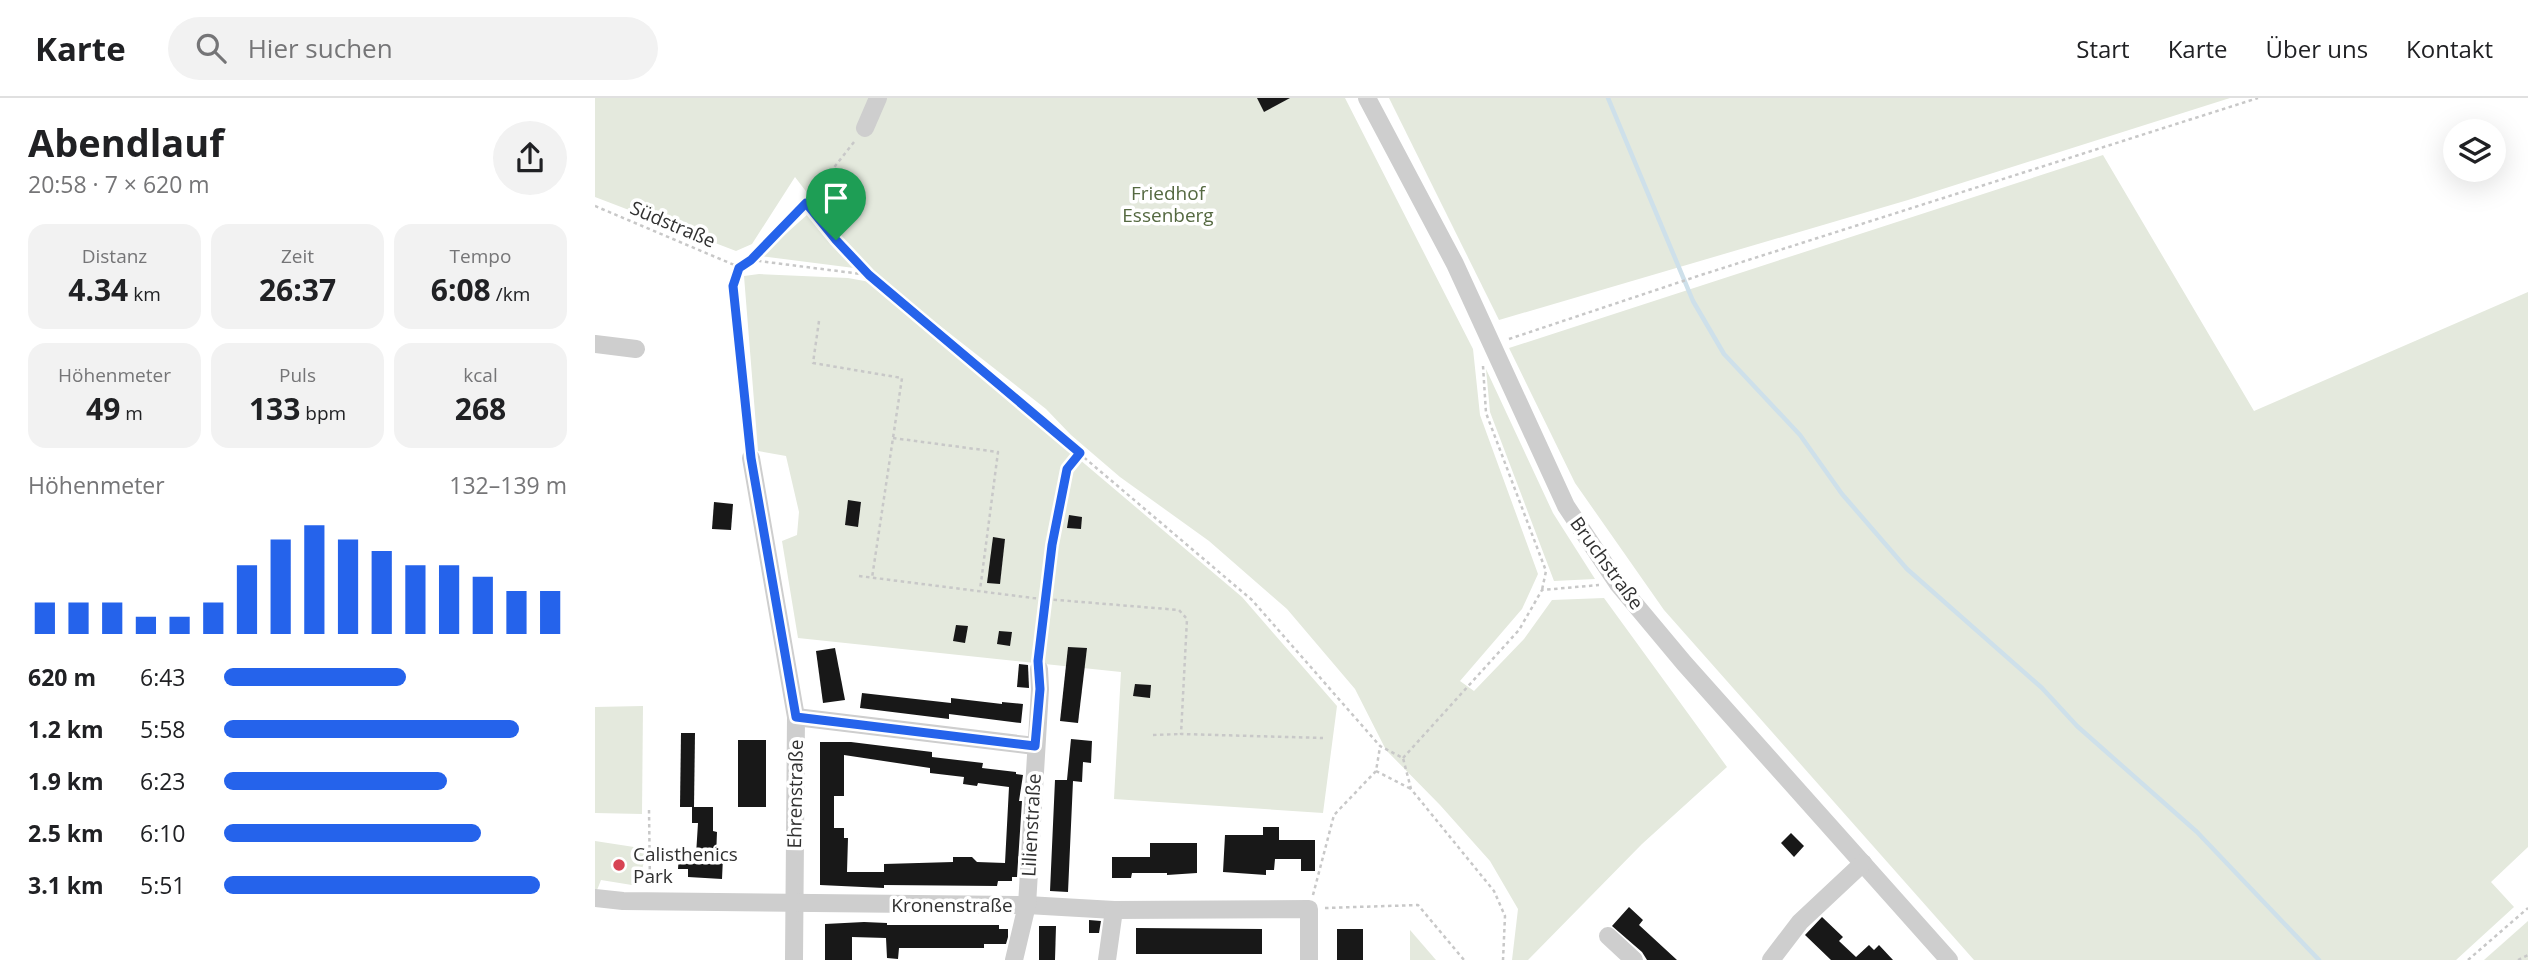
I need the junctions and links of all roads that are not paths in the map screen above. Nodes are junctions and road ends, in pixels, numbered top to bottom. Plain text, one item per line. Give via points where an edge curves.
1 (878, 98) edge
2 (1367, 98) edge
3 (865, 128) road end
4 (595, 344) edge
5 (636, 349) dead end
6 (751, 458) road end
7 (1039, 669) road end
8 (796, 717) junction
9 (1035, 746) junction
10 (1863, 863) junction
11 (595, 898) edge
12 (793, 903) junction
13 (1027, 905) junction
14 (1114, 910) junction
15 (1608, 936) dead end
16 (794, 960) edge
17 (1014, 960) edge
18 (1107, 960) edge
19 (1310, 960) edge
20 (1634, 960) edge
21 (1771, 960) edge
22 (1949, 960) edge

1 - 3 street
2 - 10 street, Bruchstraße via 1455,264 1487,351 1566,506 1618,584
4 - 5 street
6 - 8 street, Ehrenstraße
7 - 9 street, Lilienstraße
8 - 9 street
8 - 12 street, Ehrenstraße
9 - 13 street, Lilienstraße
10 - 21 street via 1800,922
10 - 22 street, Bruchstraße
11 - 12 street, Kronenstraße
12 - 13 street, Kronenstraße
12 - 16 street, Ehrenstraße
13 - 14 street, Kronenstraße
13 - 17 street, Lilienstraße
14 - 18 street
14 - 19 street, Kronenstraße via 1309,909
15 - 20 street

